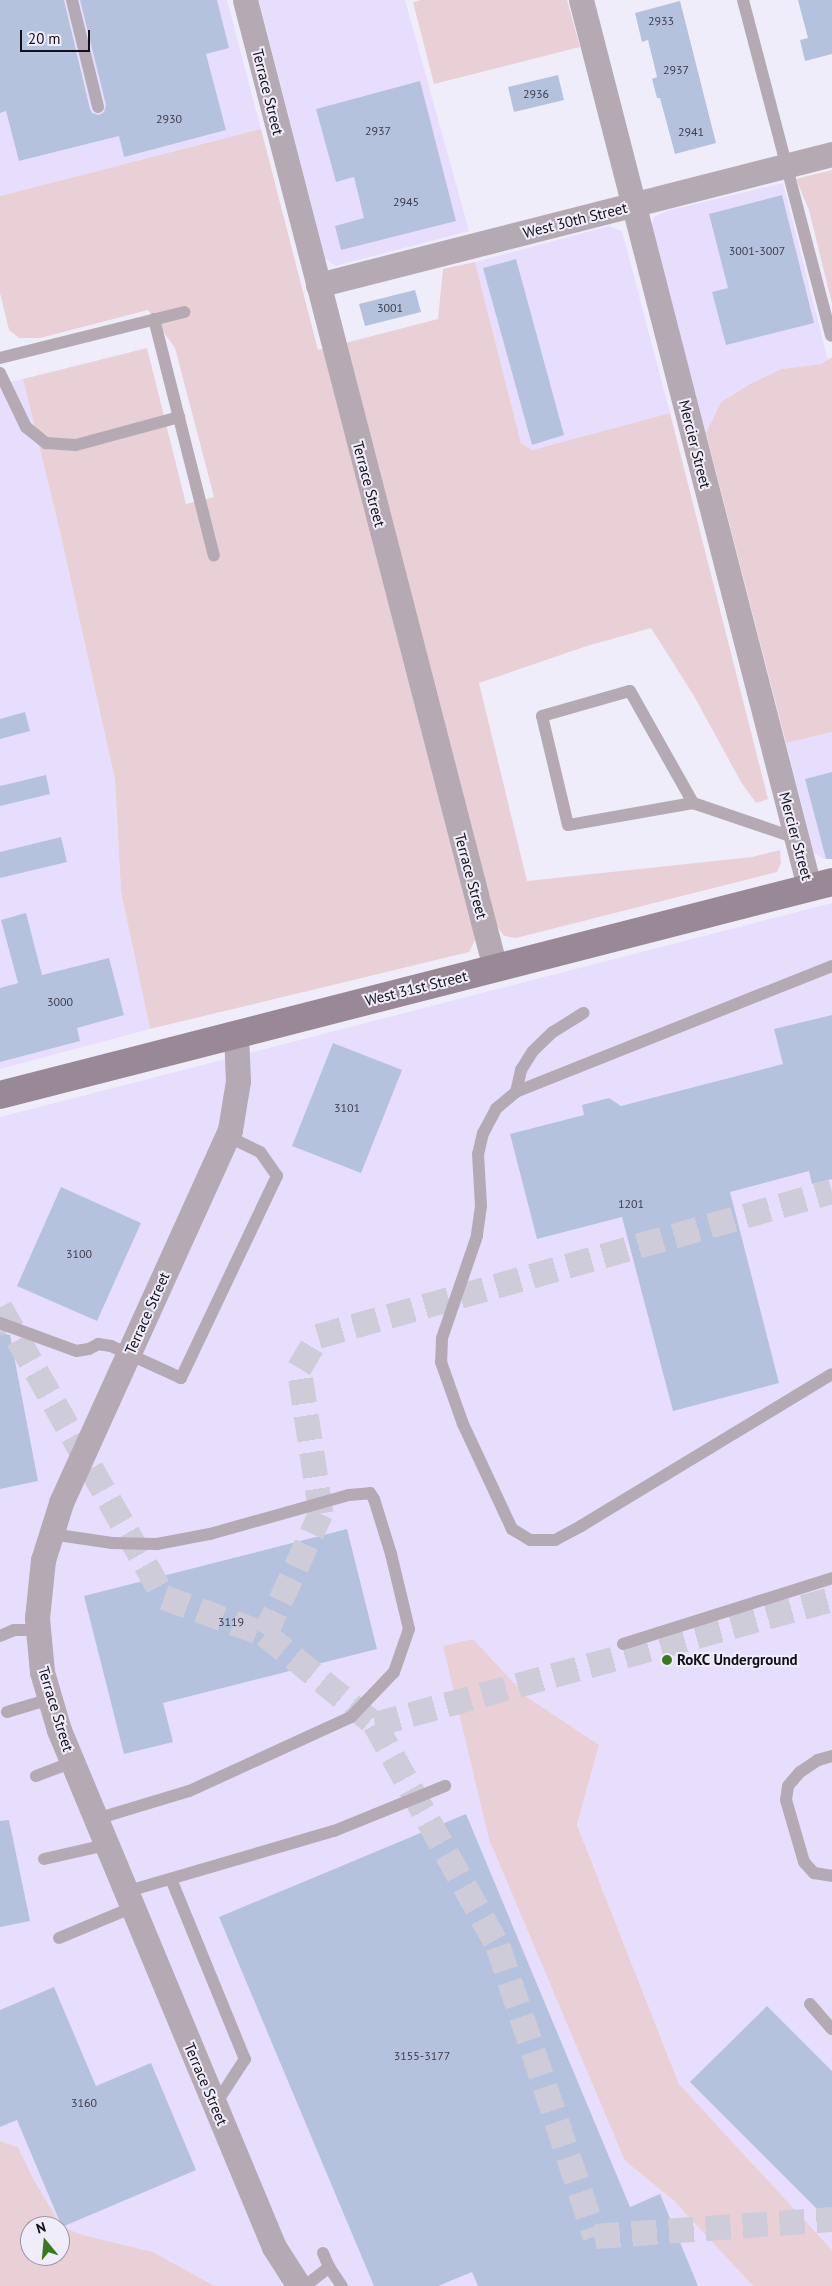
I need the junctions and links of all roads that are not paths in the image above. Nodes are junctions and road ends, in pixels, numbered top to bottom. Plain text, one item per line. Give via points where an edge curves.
1 (72, 0) edge
2 (245, 0) edge
3 (580, 0) edge
4 (743, 0) edge
5 (98, 107) dead end
6 (832, 154) edge
7 (786, 166) junction
8 (633, 205) junction
9 (318, 285) junction
10 (184, 312) dead end
11 (154, 319) junction
12 (831, 336) edge
13 (0, 358) edge
14 (0, 373) edge
15 (179, 417) junction
16 (214, 556) dead end
17 (693, 803) junction
18 (796, 838) junction
19 (821, 884) edge
20 (832, 966) edge
21 (495, 968) junction
22 (583, 1013) dead end
23 (236, 1034) junction
24 (516, 1092) junction
25 (0, 1095) edge
26 (227, 1136) junction
27 (0, 1323) edge
28 (128, 1355) junction
29 (832, 1374) edge
30 (51, 1534) junction
31 (832, 1578) edge
32 (38, 1630) junction
33 (0, 1636) edge
34 (623, 1644) dead end
35 (50, 1699) junction
36 (7, 1712) dead end
37 (832, 1756) edge
38 (72, 1762) junction
39 (36, 1776) dead end
40 (445, 1786) dead end
41 (96, 1819) junction
42 (106, 1845) junction
43 (44, 1859) dead end
44 (832, 1876) edge
45 (171, 1878) junction
46 (128, 1900) junction
47 (59, 1938) dead end
48 (810, 2004) dead end
49 (832, 2029) edge
50 (215, 2105) junction
51 (324, 2253) dead end
52 (330, 2267) junction
53 (299, 2286) edge
54 (305, 2286) edge
55 (342, 2286) edge

1 - 5 lane
2 - 9 street, Terrace Street
3 - 8 street, Mercier Street
4 - 7 lane
6 - 7 street, West 30th Street
7 - 8 street, West 30th Street
7 - 12 lane
8 - 9 street, West 30th Street
8 - 18 street, Mercier Street
9 - 21 street, Terrace Street
10 - 11 lane
11 - 13 lane
11 - 15 lane
14 - 15 lane via 26,427 46,443 76,445
15 - 16 lane
17 - 17 lane via 630,691 542,716 568,825
17 - 18 lane
18 - 19 street, Mercier Street
19 - 21 main road, West 31st Street
20 - 24 lane
21 - 23 main road, West 31st Street
22 - 24 lane via 553,1032 532,1051 521,1070
23 - 25 main road, West 31st Street
23 - 26 street, Terrace Street via 238,1081
24 - 29 lane via 496,1109 483,1133 478,1154 481,1206 477,1236 442,1338 441,1362 462,1424 512,1529 530,1540 555,1540
26 - 28 street, Terrace Street
26 - 28 lane via 260,1152 277,1176 181,1378
27 - 28 lane via 76,1351 98,1344 111,1346
28 - 30 street, Terrace Street via 60,1503
30 - 32 street, Terrace Street via 43,1560
30 - 41 lane via 112,1543 157,1544 210,1534 355,1494 370,1493 391,1554 409,1629 394,1672 350,1717 189,1791
31 - 34 lane
32 - 33 lane via 14,1630
32 - 35 street, Terrace Street via 42,1672
35 - 36 lane
35 - 38 street, Terrace Street
37 - 44 lane via 818,1760 800,1772 788,1786 786,1800 804,1862 814,1874
38 - 39 lane
38 - 41 street, Terrace Street
40 - 45 lane via 334,1831
41 - 42 street, Terrace Street
42 - 43 lane
42 - 46 street, Terrace Street
45 - 46 lane
45 - 50 lane via 246,2059
46 - 47 lane
46 - 50 street, Terrace Street
48 - 49 lane
50 - 53 street, Terrace Street via 274,2247
51 - 52 lane
52 - 54 lane
52 - 55 lane

